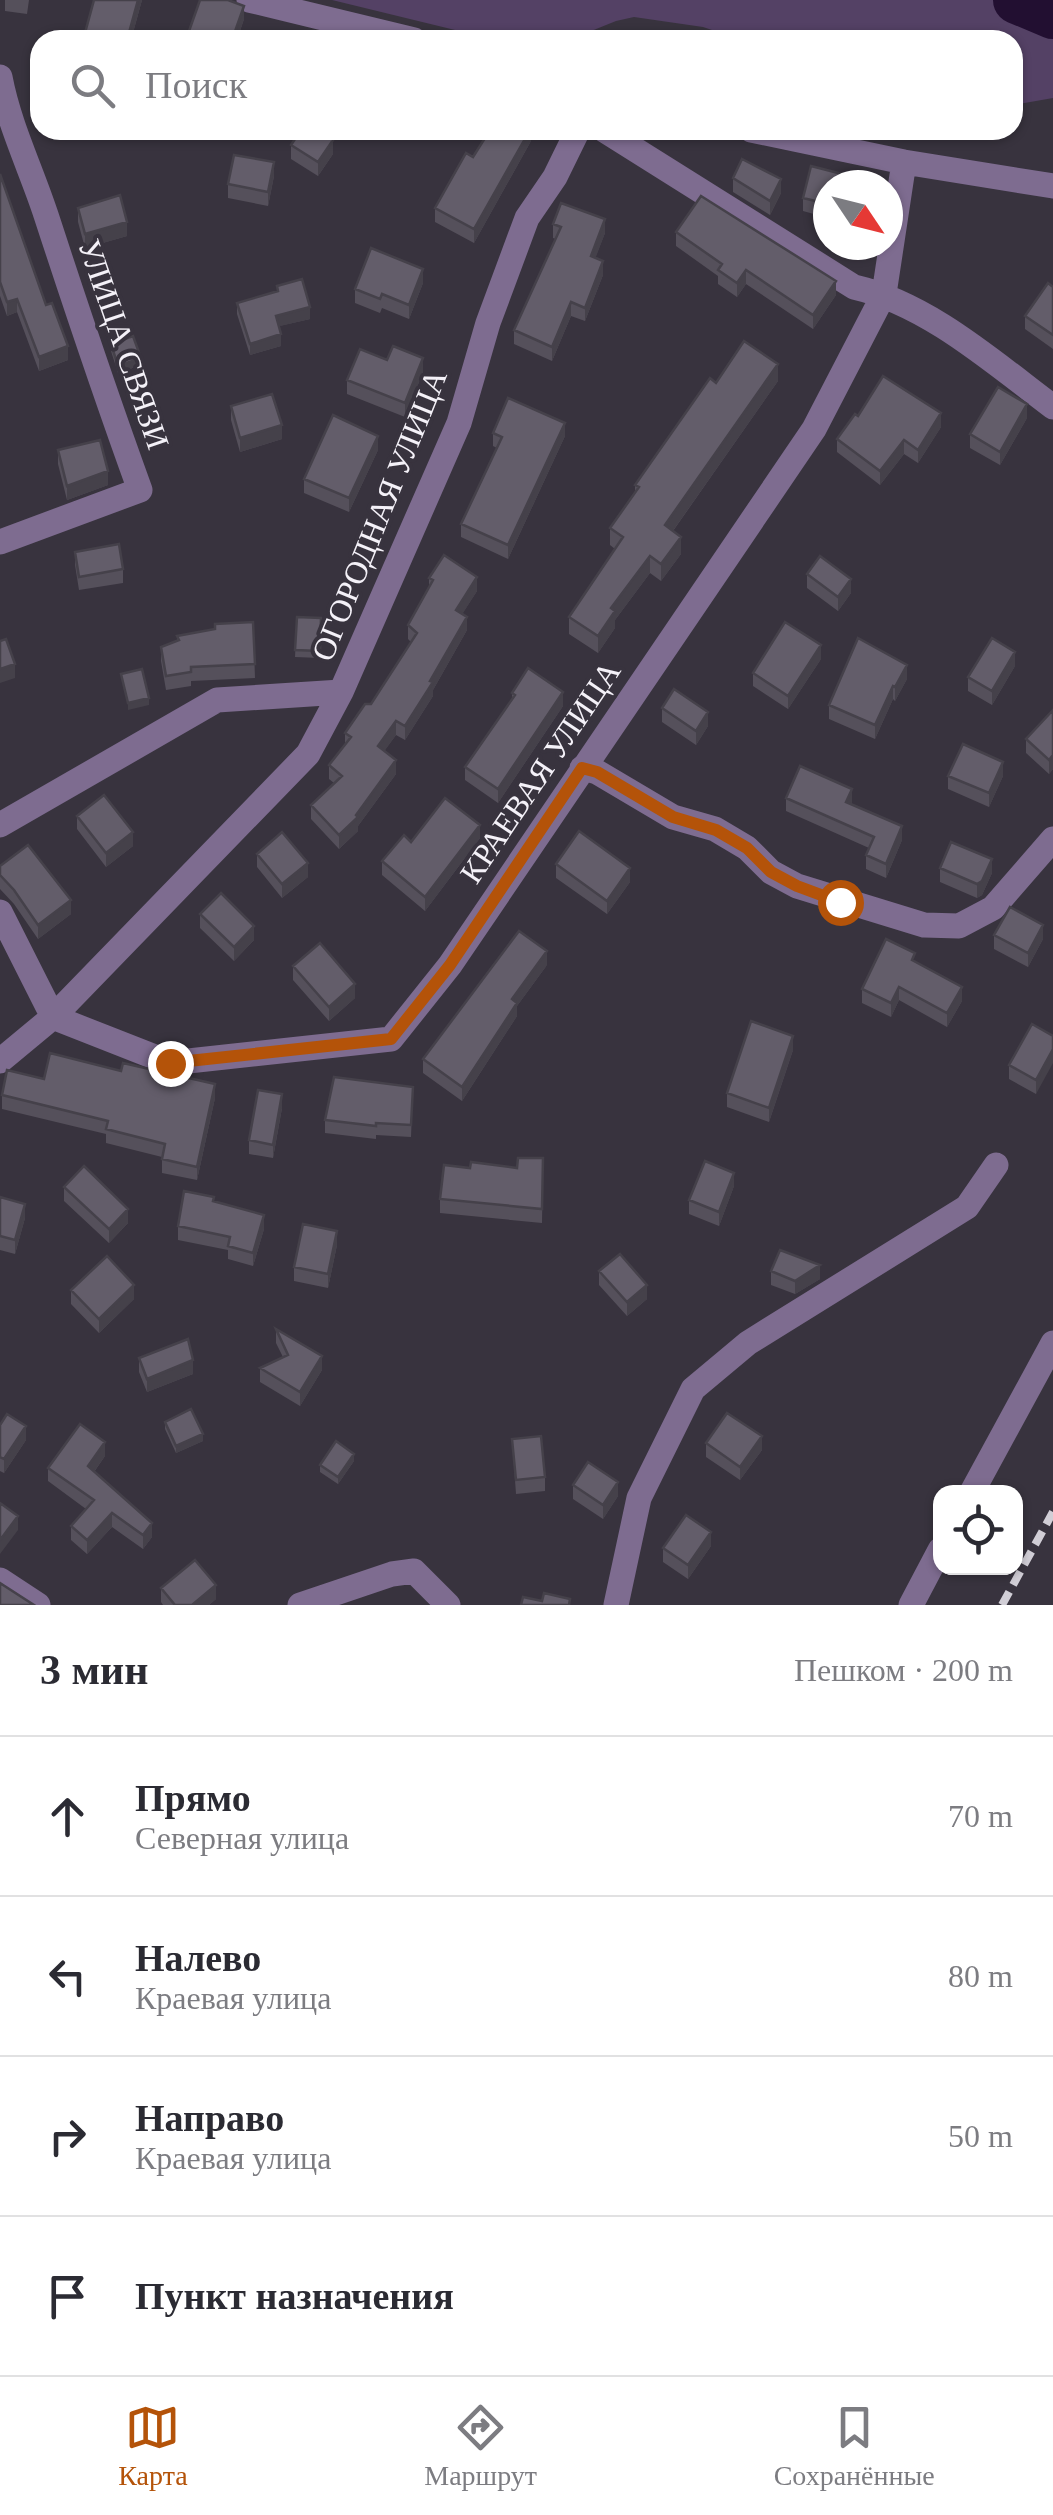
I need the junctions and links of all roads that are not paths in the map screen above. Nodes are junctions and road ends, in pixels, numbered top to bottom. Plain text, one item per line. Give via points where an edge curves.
1 (249, 0) edge
2 (373, 30) edge
3 (0, 77) edge
4 (573, 140) edge
5 (620, 140) edge
6 (799, 140) edge
7 (904, 162) junction
8 (1053, 186) edge
9 (884, 294) junction
10 (1053, 407) edge
11 (0, 542) edge
12 (341, 692) junction
13 (582, 768) junction
14 (0, 826) edge
15 (1053, 839) edge
16 (0, 912) edge
17 (53, 1017) junction
18 (0, 1044) edge
19 (0, 1061) edge
20 (996, 1165) dead end
21 (1053, 1343) edge
22 (976, 1485) edge
23 (933, 1563) edge
24 (0, 1580) edge
25 (38, 1605) edge
26 (300, 1605) edge
27 (448, 1605) edge
28 (616, 1605) edge
29 (911, 1605) edge

1 - 2 street
3 - 11 street, УЛИЦА СВЯЗИ via 140,490
4 - 12 street, ОГОРОДНАЯ УЛИЦА via 527,218 459,423
5 - 9 street via 854,287
6 - 7 street
7 - 8 street
7 - 9 street, КРАЕВАЯ УЛИЦА
9 - 10 street
9 - 13 street, КРАЕВАЯ УЛИЦА via 814,429
12 - 14 street, ОГОРОДНАЯ УЛИЦА via 217,700
12 - 17 street via 308,754
13 - 15 street via 673,817 716,830 797,886 924,925 959,926 992,908
13 - 17 street, КРАЕВАЯ УЛИЦА via 450,965 391,1039 170,1063
16 - 17 street
17 - 18 street
17 - 19 street
20 - 28 street via 967,1207 748,1343 693,1390 639,1498
21 - 22 street
23 - 29 street
24 - 25 street
26 - 27 street via 414,1570

